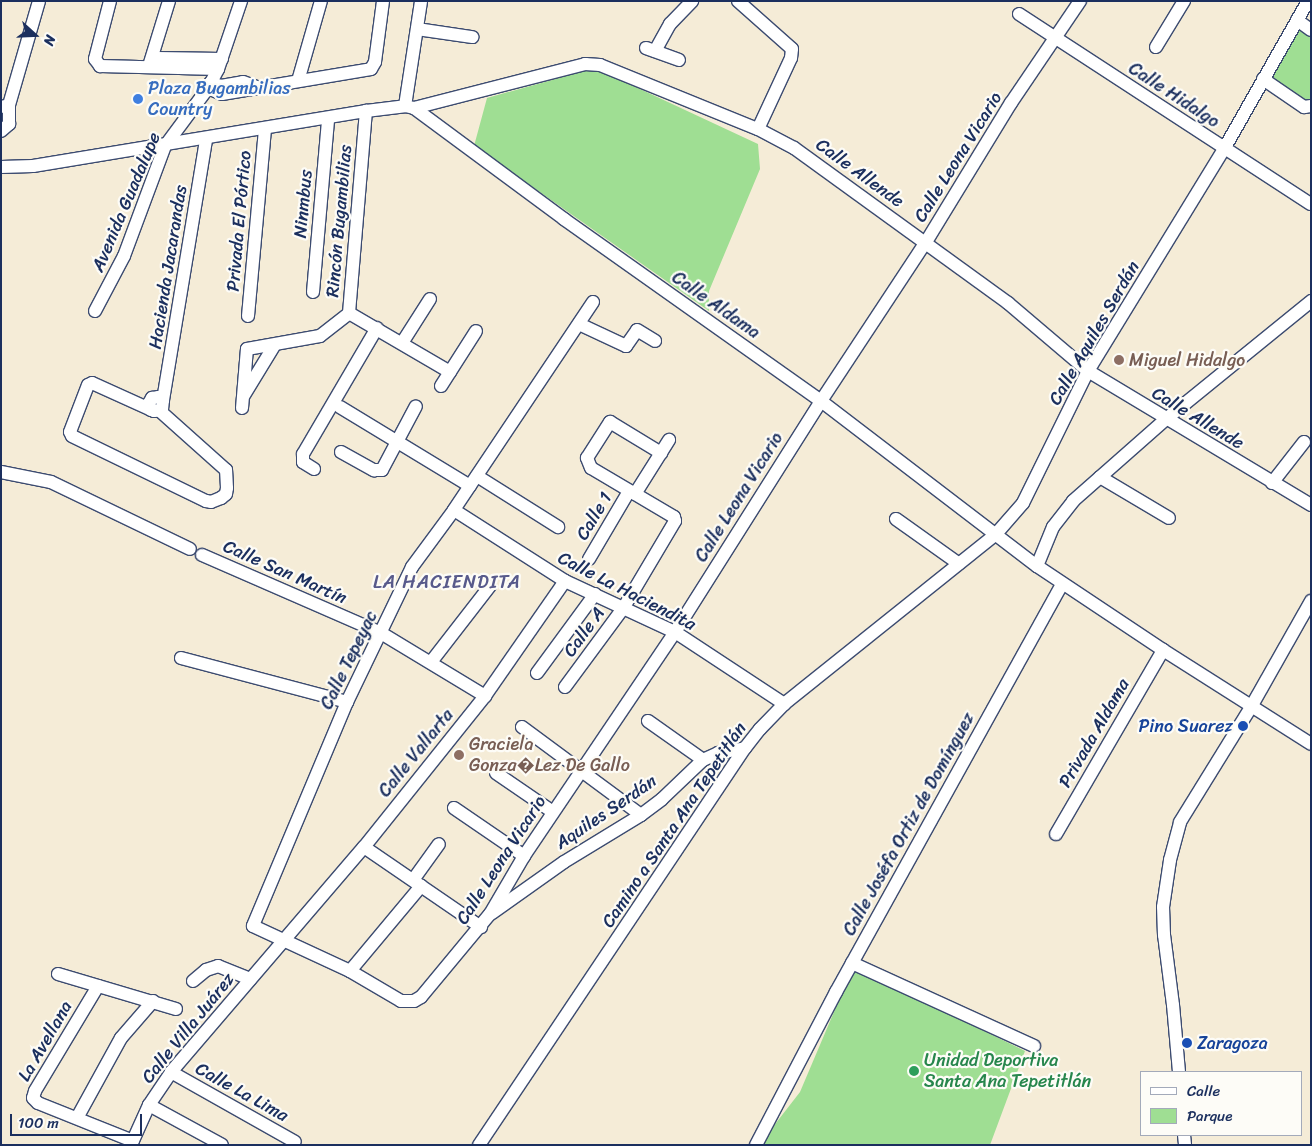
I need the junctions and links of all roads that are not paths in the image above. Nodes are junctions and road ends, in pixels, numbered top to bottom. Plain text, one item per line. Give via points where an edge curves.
1 (39, 1) edge
2 (110, 1) edge
3 (169, 1) edge
4 (242, 1) edge
5 (321, 1) edge
6 (383, 1) edge
7 (421, 1) edge
8 (692, 1) edge
9 (738, 1) edge
10 (1080, 1) edge
11 (1184, 1) edge
12 (1308, 1) edge
13 (1019, 14) dead end
14 (1297, 20) junction
15 (417, 29) junction
16 (1311, 30) edge
17 (472, 37) dead end
18 (1056, 38) junction
19 (1156, 47) dead end
20 (679, 60) dead end
21 (150, 62) junction
22 (220, 64) junction
23 (1263, 80) junction
24 (298, 81) junction
25 (209, 85) junction
26 (5, 106) edge
27 (1311, 106) edge
28 (410, 107) junction
29 (366, 112) junction
30 (328, 119) junction
31 (758, 129) junction
32 (265, 130) junction
33 (1, 131) edge
34 (203, 140) junction
35 (165, 146) junction
36 (1224, 149) junction
37 (1, 167) edge
38 (1311, 204) edge
39 (926, 242) junction
40 (313, 292) dead end
41 (430, 298) dead end
42 (1311, 301) edge
43 (593, 302) dead end
44 (95, 311) dead end
45 (349, 313) junction
46 (248, 316) dead end
47 (579, 324) junction
48 (377, 328) junction
49 (476, 331) dead end
50 (656, 341) dead end
51 (402, 343) junction
52 (274, 346) junction
53 (1088, 371) junction
54 (450, 372) junction
55 (441, 386) dead end
56 (821, 401) junction
57 (157, 405) junction
58 (416, 406) dead end
59 (340, 407) dead end
60 (1166, 419) junction
61 (669, 440) dead end
62 (397, 441) junction
63 (1304, 442) dead end
64 (341, 452) dead end
65 (661, 452) junction
66 (314, 469) dead end
67 (1, 472) edge
68 (1100, 477) junction
69 (473, 481) junction
70 (1272, 483) junction
71 (632, 492) junction
72 (1311, 505) edge
73 (454, 510) junction
74 (1169, 518) dead end
75 (896, 519) dead end
76 (558, 527) dead end
77 (996, 534) junction
78 (190, 549) dead end
79 (202, 555) dead end
80 (589, 559) dead end
81 (959, 564) junction
82 (1037, 566) junction
83 (565, 581) junction
84 (1062, 584) junction
85 (490, 586) dead end
86 (595, 594) junction
87 (1311, 601) edge
88 (624, 607) junction
89 (676, 632) junction
90 (381, 633) junction
91 (1163, 650) junction
92 (181, 658) dead end
93 (431, 662) junction
94 (537, 673) dead end
95 (565, 687) dead end
96 (484, 696) junction
97 (346, 702) junction
98 (784, 704) junction
99 (1251, 707) junction
100 (648, 722) dead end
101 (522, 727) dead end
102 (1311, 744) edge
103 (745, 748) junction
104 (703, 760) junction
105 (581, 768) junction
106 (496, 774) dead end
107 (454, 808) dead end
108 (553, 812) junction
109 (641, 815) junction
110 (1056, 834) dead end
111 (439, 844) dead end
112 (364, 847) junction
113 (524, 856) junction
114 (418, 883) junction
115 (490, 914) junction
116 (481, 927) junction
117 (285, 940) junction
118 (852, 963) junction
119 (350, 971) junction
120 (58, 974) dead end
121 (250, 979) junction
122 (193, 981) dead end
123 (98, 986) junction
124 (153, 1001) junction
125 (176, 1009) dead end
126 (1034, 1046) dead end
127 (1178, 1071) edge
128 (171, 1072) junction
129 (149, 1105) junction
130 (77, 1118) junction
131 (295, 1142) dead end
132 (132, 1143) edge
133 (222, 1145) edge
134 (479, 1145) edge
135 (756, 1145) edge

1 - 26 street
2 - 21 street via 96,56 97,64 103,67
3 - 21 street
4 - 22 street, Avenida Guadalupe
5 - 24 street
6 - 24 street via 373,67
7 - 15 street
8 - 20 street via 651,50
9 - 31 street via 792,49 791,58
10 - 18 street, Calle Leona Vicario
11 - 19 street
12 - 14 street, Calle Aquiles Serdán
13 - 18 street, Calle Hidalgo
14 - 16 street
14 - 23 street, Calle Aquiles Serdán
15 - 17 street
15 - 28 street
18 - 36 street, Calle Hidalgo
18 - 39 street, Calle Leona Vicario via 1011,103
21 - 22 street
22 - 25 street, Avenida Guadalupe
23 - 27 street via 1304,106
23 - 36 street, Calle Aquiles Serdán
24 - 25 street via 256,88 243,82
25 - 35 street, Avenida Guadalupe
26 - 33 street via 9,124
28 - 29 street, Calle Allende
28 - 31 street, Calle Allende via 600,64
28 - 56 street, Calle Aldama
29 - 30 street, Calle Allende
29 - 45 street, Rincón Bugambilias
30 - 32 street, Calle Allende
30 - 40 street, Ninmbus
31 - 39 street, Calle Allende via 794,148
32 - 34 street, Calle Allende
32 - 46 street, Privada El Pórtico
34 - 35 street, Calle Allende
34 - 57 street, Hacienda Jacarandas
35 - 37 street, Calle Allende via 33,166
35 - 44 street, Avenida Guadalupe via 124,256
36 - 38 street, Calle Hidalgo
36 - 53 street, Calle Aquiles Serdán
39 - 53 street, Calle Allende via 1008,303
39 - 56 street, Calle Leona Vicario
41 - 51 street
42 - 60 street
43 - 47 street, Calle Tepeyac
45 - 48 street
45 - 52 street, Rincón Bugambilias via 320,336
47 - 50 street via 626,346 638,330
47 - 69 street, Calle Tepeyac
48 - 51 street
48 - 66 street via 303,454 304,462
49 - 54 street
51 - 54 street
52 - 52 street, Rincón Bugambilias via 247,349 243,401
53 - 60 street, Calle Allende
53 - 77 street, Calle Aquiles Serdán via 1024,503
54 - 55 street
56 - 77 street, Calle Aldama
56 - 89 street, Calle Leona Vicario
57 - 57 street via 92,383 88,385 70,432 72,436 206,501 221,498 228,488 226,470
58 - 62 street
59 - 62 street
60 - 68 street
60 - 70 street, Calle Allende
61 - 65 street, Calle 1
62 - 64 street via 380,471
62 - 69 street
63 - 70 street
65 - 71 street, Calle 1
65 - 71 street via 610,422 588,455 587,462
67 - 78 street via 51,482
68 - 74 street
68 - 82 street via 1073,501 1053,527
69 - 73 street, Calle Tepeyac
69 - 76 street
70 - 72 street, Calle Allende
71 - 80 street, Calle 1
71 - 88 street, Calle A via 675,519 675,523
73 - 83 street, Calle La Haciendita
73 - 90 street, Calle Tepeyac via 412,568
75 - 81 street
77 - 81 street, Camino a Santa Ana Tepetitlán
77 - 82 street
79 - 90 street, Calle San Martín
81 - 98 street, Camino a Santa Ana Tepetitlán
82 - 84 street
83 - 86 street, Calle La Haciendita
83 - 96 street, Calle Vallarta
84 - 91 street
84 - 118 street, Calle Joséfa Ortiz de Domínguez
85 - 93 street
86 - 88 street, Calle La Haciendita
86 - 94 street
87 - 99 street
88 - 89 street, Calle La Haciendita
88 - 95 street, Calle A
89 - 98 street, Calle La Haciendita
89 - 105 street, Calle Leona Vicario
90 - 93 street, Calle San Martín
90 - 97 street, Calle Tepeyac
91 - 99 street
91 - 110 street, Privada Aldama
92 - 97 street
93 - 96 street, Calle San Martín
96 - 112 street, Calle Vallarta
97 - 117 street, Calle Tepeyac via 252,926
98 - 103 street, Camino a Santa Ana Tepetitlán
99 - 102 street
99 - 127 street via 1180,822 1170,860 1163,907 1164,934
100 - 104 street
101 - 105 street
103 - 104 street, Aquiles Serdán via 718,753
103 - 134 street, Camino a Santa Ana Tepetitlán
104 - 109 street, Aquiles Serdán
105 - 108 street, Calle Leona Vicario
105 - 109 street
106 - 108 street
107 - 113 street
108 - 113 street, Calle Leona Vicario
109 - 115 street, Aquiles Serdán via 564,862
111 - 114 street
112 - 114 street
112 - 117 street, Calle Vallarta
113 - 115 street, Calle Leona Vicario
114 - 116 street
114 - 119 street
115 - 116 street, Calle Leona Vicario
116 - 119 street, Calle Leona Vicario via 421,997 414,1001 397,1000
117 - 119 street
117 - 121 street, Calle Villa Juárez
118 - 126 street
118 - 135 street, Calle Joséfa Ortiz de Domínguez
120 - 123 street, La Avellana
121 - 122 street via 218,966 206,970
121 - 128 street, Calle Villa Juárez
123 - 124 street, La Avellana
123 - 130 street, La Avellana via 33,1098
124 - 125 street, La Avellana
124 - 130 street via 121,1038
128 - 129 street, Calle Villa Juárez
128 - 131 street, Calle La Lima
129 - 132 street, Calle Villa Juárez
129 - 133 street
130 - 132 street, La Avellana

